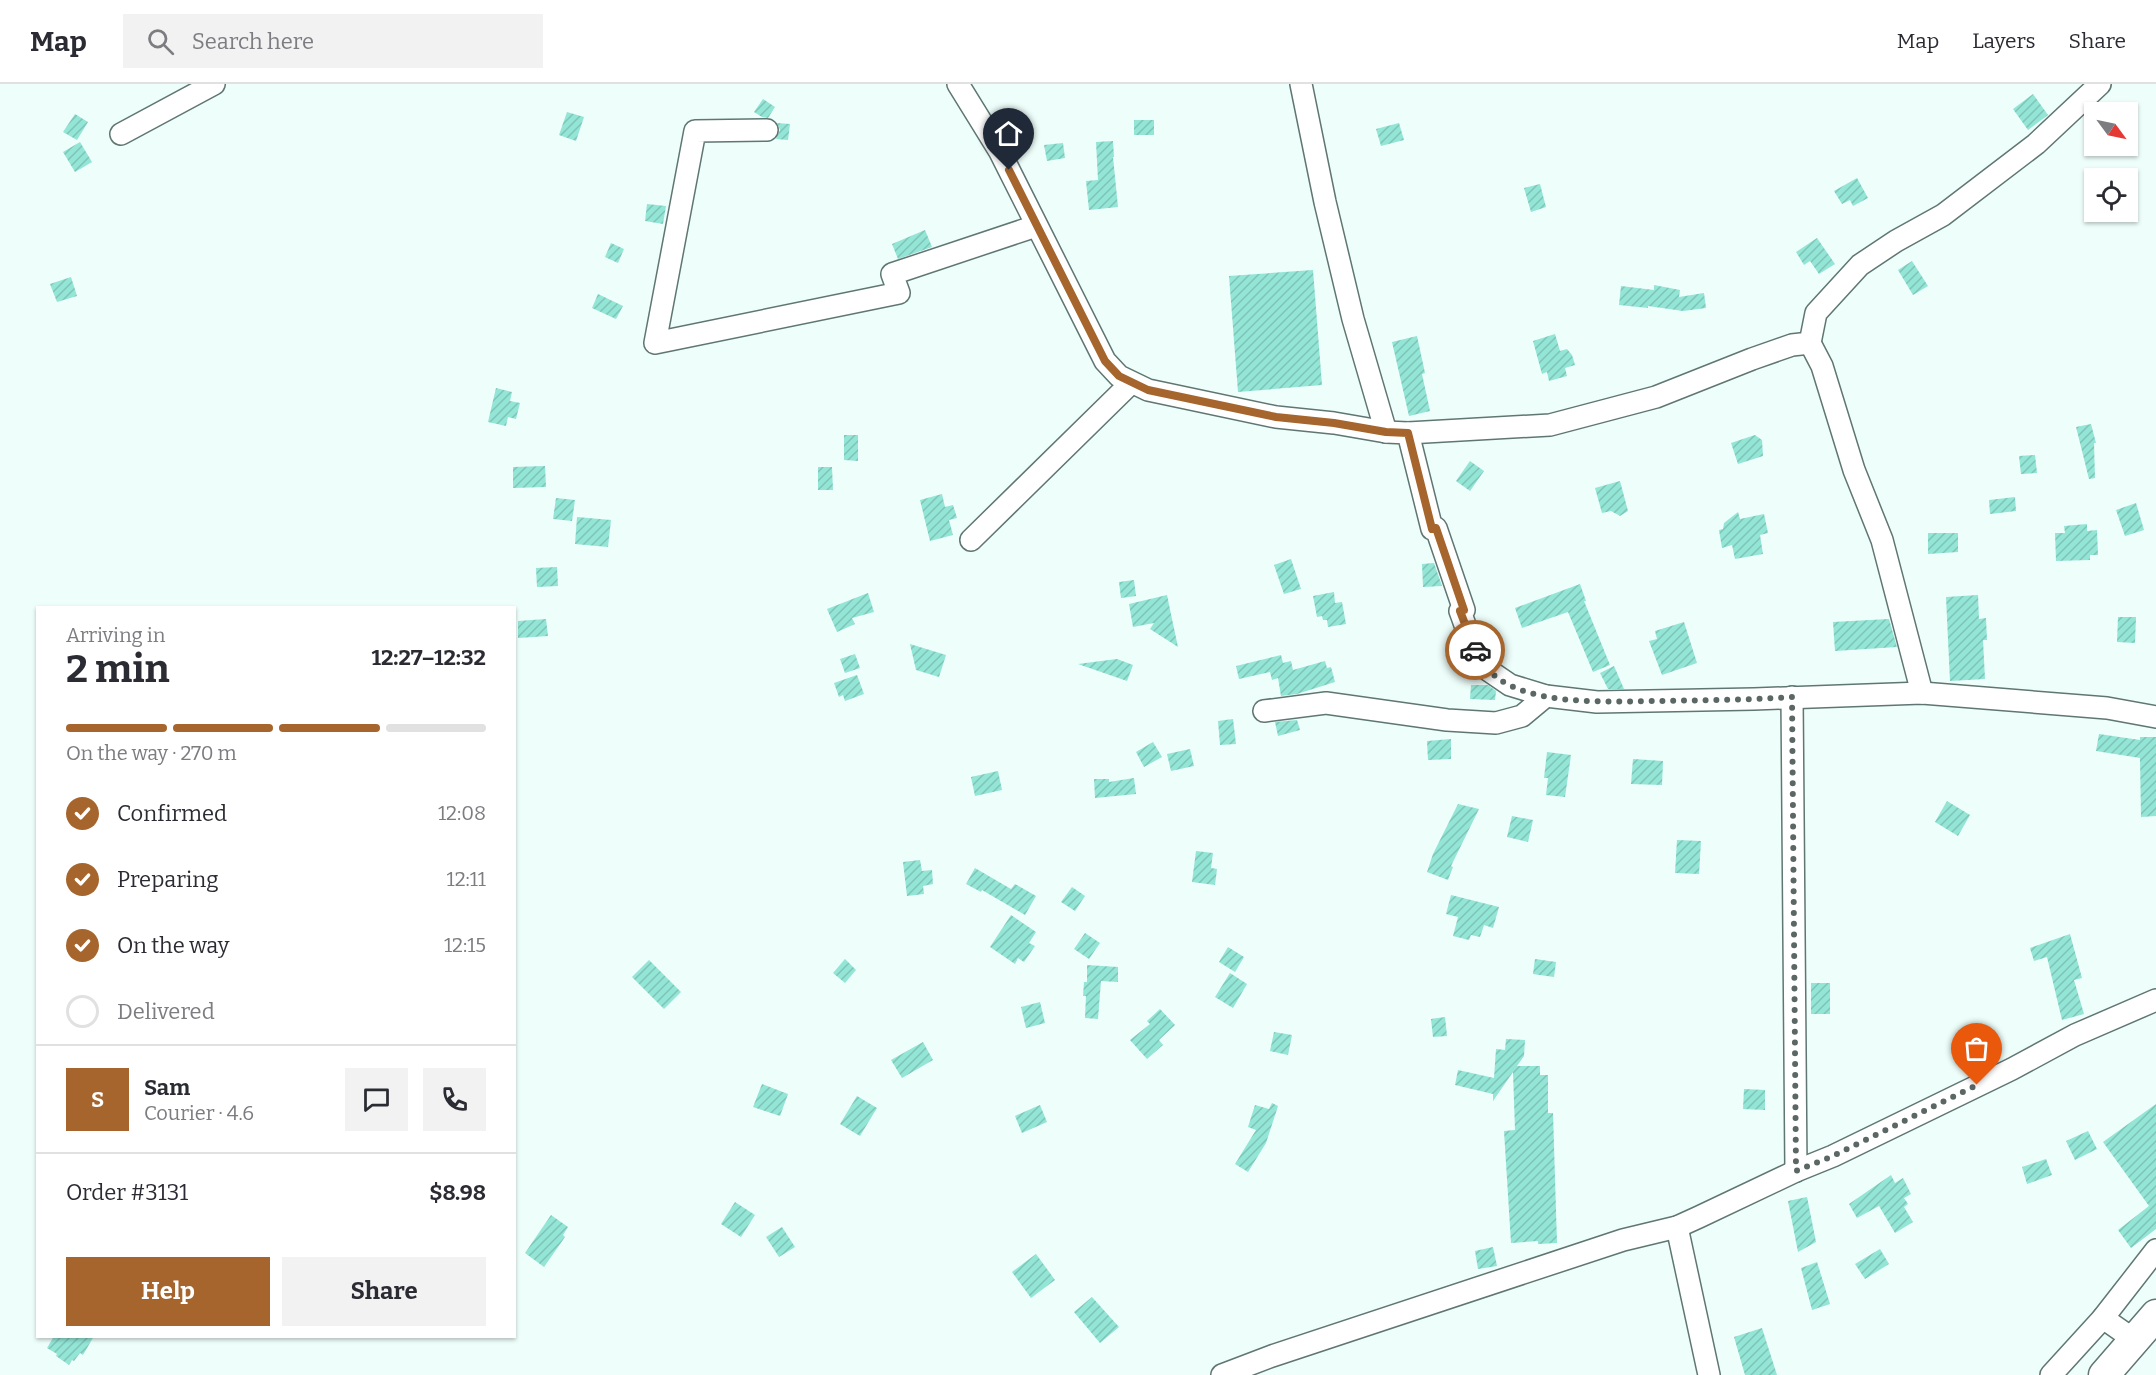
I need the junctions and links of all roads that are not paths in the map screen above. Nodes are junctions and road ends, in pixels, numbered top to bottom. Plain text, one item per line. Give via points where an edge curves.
1 (214, 84) edge
2 (958, 84) edge
3 (1301, 84) edge
4 (2100, 84) edge
5 (767, 130) dead end
6 (121, 134) dead end
7 (1036, 226) junction
8 (1810, 343) junction
9 (1131, 384) junction
10 (1386, 432) junction
11 (1408, 433) junction
12 (971, 540) dead end
13 (1922, 693) junction
14 (1546, 696) junction
15 (1792, 697) junction
16 (1264, 711) dead end
17 (2156, 717) edge
18 (2156, 1000) edge
19 (1796, 1171) junction
20 (1677, 1227) junction
21 (2156, 1250) edge
22 (2156, 1315) edge
23 (2103, 1318) junction
24 (2133, 1340) junction
25 (1222, 1375) edge
26 (1709, 1375) edge
27 (2051, 1375) edge
28 (2104, 1375) edge

1 - 6 street
2 - 7 street via 1000,152
3 - 10 street via 1353,320
4 - 8 street via 2036,144 1943,215 1860,265 1816,314
5 - 7 street via 695,131 655,343 899,293 892,274
7 - 9 street via 1105,361
8 - 11 street via 1752,359 1656,397 1550,425
8 - 13 street via 1822,366 1854,470 1882,540
9 - 10 street via 1256,413
9 - 12 street
10 - 11 street
11 - 14 street via 1432,529 1436,528 1464,610 1460,611 1481,662 1510,685
13 - 15 street
13 - 17 street via 2107,708
14 - 15 street via 1597,702
14 - 16 street via 1522,716 1496,723 1447,720 1326,702
15 - 19 street
18 - 19 street via 2075,1035
19 - 20 street
20 - 25 street via 1623,1240
20 - 26 street
21 - 23 street
22 - 24 highway
23 - 24 street
23 - 27 street
24 - 28 highway

